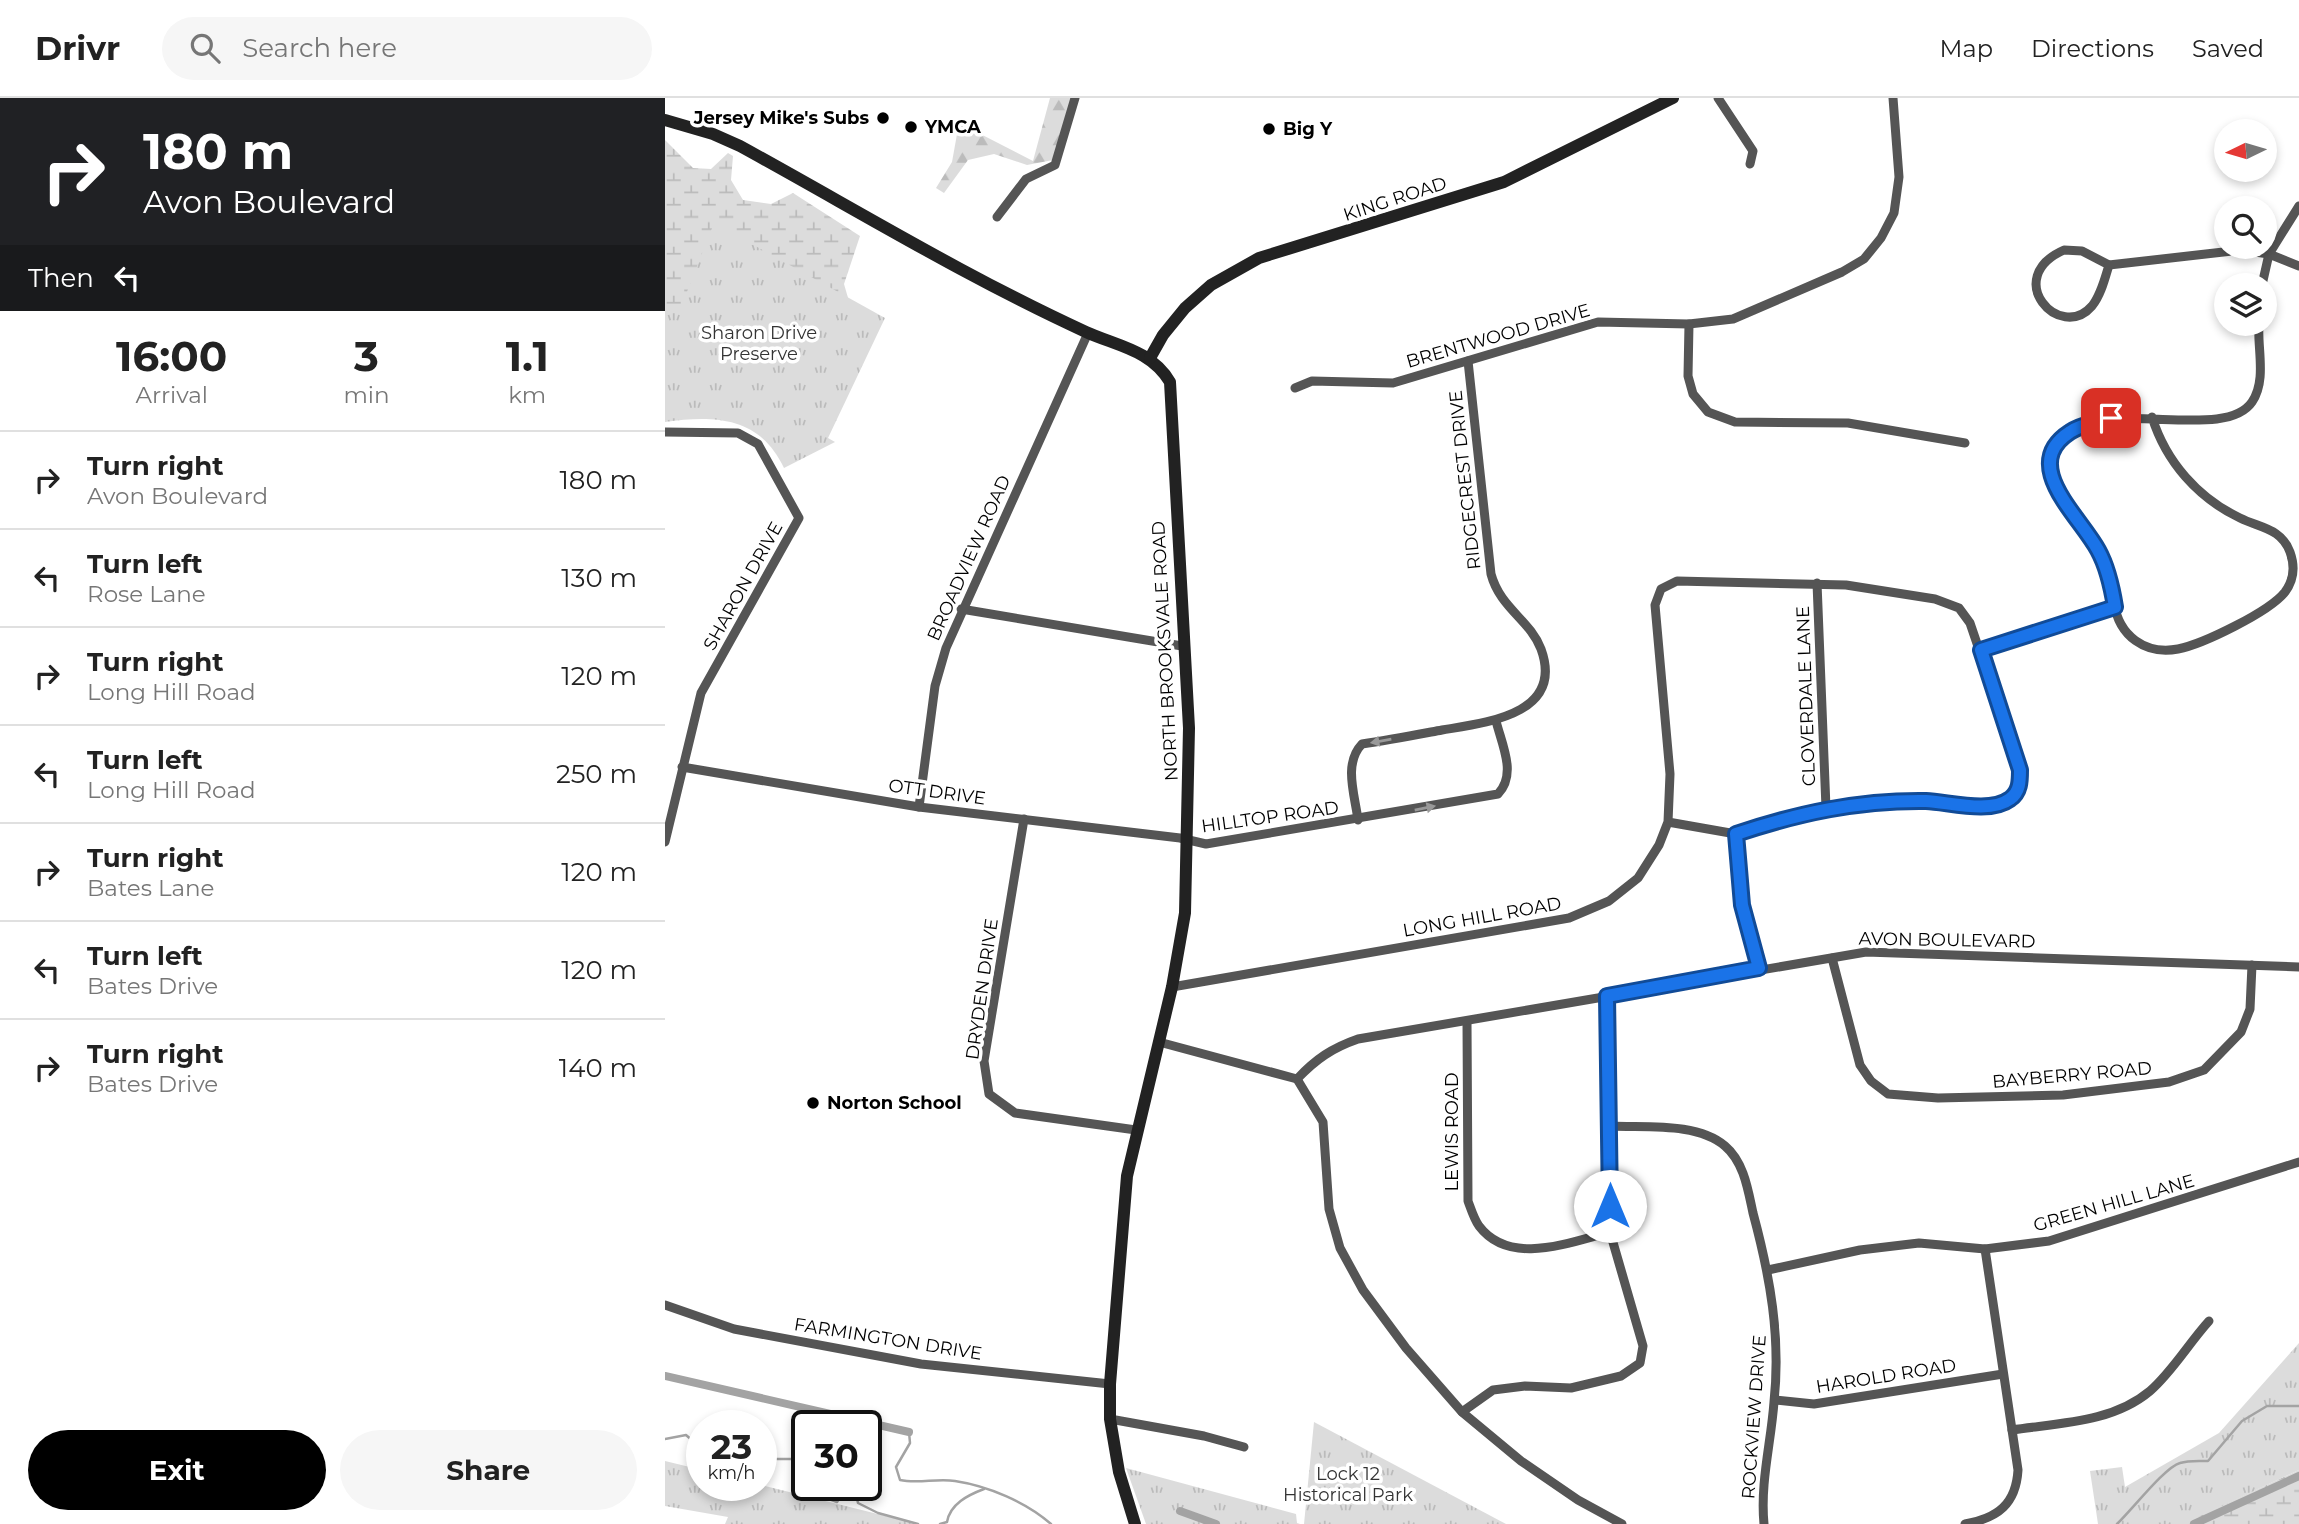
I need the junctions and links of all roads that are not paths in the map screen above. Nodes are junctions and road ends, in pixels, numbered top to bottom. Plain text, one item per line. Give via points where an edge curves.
1 (1075, 98) edge
2 (1673, 98) edge
3 (1718, 98) edge
4 (1893, 98) edge
5 (665, 120) edge
6 (1751, 164) dead end
7 (2299, 206) edge
8 (997, 217) dead end
9 (2277, 241) edge
10 (2214, 253) edge
11 (2277, 257) edge
12 (2109, 265) junction
13 (2299, 266) edge
14 (1689, 324) junction
15 (1088, 333) junction
16 (2259, 336) edge
17 (1150, 358) junction
18 (1468, 361) junction
19 (1295, 388) dead end
20 (2152, 417) junction
21 (665, 432) edge
22 (1965, 443) dead end
23 (1817, 583) junction
24 (2115, 607) junction
25 (961, 608) junction
26 (1182, 646) junction
27 (1981, 650) junction
28 (1496, 721) junction
29 (683, 767) junction
30 (919, 807) junction
31 (1826, 808) junction
32 (1024, 819) junction
33 (1358, 820) junction
34 (1668, 822) junction
35 (1736, 834) junction
36 (1188, 841) junction
37 (665, 842) edge
38 (1832, 958) junction
39 (2252, 965) junction
40 (2299, 967) edge
41 (1759, 968) junction
42 (1172, 987) junction
43 (1607, 996) junction
44 (1467, 1022) junction
45 (1159, 1042) junction
46 (1297, 1079) junction
47 (1611, 1126) junction
48 (1136, 1130) junction
49 (2299, 1162) edge
50 (1610, 1232) junction
51 (1985, 1249) junction
52 (1768, 1270) junction
53 (665, 1305) edge
54 (2209, 1321) dead end
55 (2003, 1374) junction
56 (1110, 1384) junction
57 (1775, 1400) junction
58 (1462, 1412) junction
59 (1110, 1419) junction
60 (2012, 1430) junction
61 (1244, 1447) dead end
62 (1135, 1524) edge
63 (1622, 1524) edge
64 (1764, 1524) edge
65 (1965, 1524) edge

1 - 8 street via 1055,164 1025,179
2 - 17 main road, KING ROAD via 1504,182 1259,258 1211,285 1185,308
3 - 6 street via 1753,151
4 - 14 street, BRENTWOOD DRIVE via 1899,177 1893,213 1864,259 1733,319
5 - 15 main road via 740,146 969,275
7 - 9 street
10 - 12 street
11 - 13 street
12 - 12 street via 2082,251 2064,250 2048,257 2038,271 2041,302 2065,318 2077,317 2092,306
14 - 18 street, BRENTWOOD DRIVE via 1598,322
14 - 22 street via 1688,376 1693,394 1708,412 1735,422 1848,423
15 - 17 main road
15 - 25 street, BROADVIEW ROAD
16 - 20 street via 2260,375 2253,401 2235,418
17 - 26 main road, NORTH BROOKSVALE ROAD via 1170,382
18 - 19 street, BRENTWOOD DRIVE via 1393,383 1312,381
18 - 28 street, RIDGECREST DRIVE via 1491,574 1500,598 1538,643 1544,665 1537,696 1526,708
20 - 24 street via 2111,418 2072,430 2055,444 2049,459 2050,480 2100,553 2112,583
20 - 24 street via 2159,439 2196,489 2242,519 2274,531 2287,545 2293,561 2292,580 2284,594 2248,617 2186,647 2164,651 2139,645 2123,629
21 - 29 street, SHARON DRIVE via 738,433 758,444 799,518 701,693
23 - 27 street via 1935,599 1958,608 1970,622
23 - 31 street, CLOVERDALE LANE
23 - 34 street via 1677,581 1661,589 1655,605 1670,774
24 - 27 street
25 - 26 street
25 - 30 street, BROADVIEW ROAD via 935,686
26 - 36 main road, NORTH BROOKSVALE ROAD via 1189,729
27 - 31 street via 2020,770 2020,787 2010,799 1992,806 1925,801
28 -> 33 street, HILLTOP ROAD via 1362,744 1352,754 1350,766
33 -> 28 street, HILLTOP ROAD via 1498,794 1507,785 1509,772
29 - 30 street, OTT DRIVE
29 - 37 street, SHARON DRIVE
30 - 32 street, OTT DRIVE
31 - 35 street
32 - 36 street, OTT DRIVE
32 - 48 street, DRYDEN DRIVE via 984,1061 989,1094 1015,1113
33 - 36 street, HILLTOP ROAD via 1206,844
34 - 35 street
34 - 42 street, LONG HILL ROAD via 1638,878 1609,901 1569,918
35 - 41 street via 1742,905
36 - 42 main road, NORTH BROOKSVALE ROAD via 1185,913
38 - 39 street, AVON BOULEVARD via 1866,952
38 - 39 street, BAYBERRY ROAD via 1860,1065 1871,1081 1888,1094 1938,1098 2063,1095 2169,1082 2204,1070 2241,1032 2251,1009
38 - 41 street, AVON BOULEVARD
39 - 40 street, AVON BOULEVARD
41 - 43 street, AVON BOULEVARD
42 - 45 main road, NORTH BROOKSVALE ROAD
43 - 44 street, AVON BOULEVARD
43 - 47 street
44 - 46 street, AVON BOULEVARD via 1358,1038 1335,1046
44 - 50 street, LEWIS ROAD via 1468,1201 1479,1226 1499,1243 1524,1249
45 - 46 street
45 - 48 main road, NORTH BROOKSVALE ROAD
46 - 58 street via 1323,1122 1329,1209 1340,1248 1363,1290 1406,1348
47 - 50 street
47 - 52 street, ROCKVIEW DRIVE via 1681,1130 1724,1145 1737,1160 1747,1186
48 - 56 main road, NORTH BROOKSVALE ROAD via 1127,1176
49 - 51 street, GREEN HILL LANE via 2049,1241
50 - 58 street via 1643,1346 1640,1363 1621,1376 1571,1388 1493,1390
51 - 52 street, GREEN HILL LANE via 1919,1244 1860,1250
51 - 55 street
52 - 57 street, ROCKVIEW DRIVE via 1777,1329
53 - 56 street, FARMINGTON DRIVE via 734,1329 921,1364
54 - 60 street via 2151,1390 2126,1408
55 - 57 street, HAROLD ROAD via 1814,1404
55 - 60 street
56 - 59 main road, NORTH BROOKSVALE ROAD
57 - 64 street, ROCKVIEW DRIVE via 1762,1503
58 - 63 street via 1521,1461
59 - 61 street
59 - 62 main road, NORTH BROOKSVALE ROAD via 1119,1472
60 - 65 street via 2017,1489 2008,1506 1995,1516

